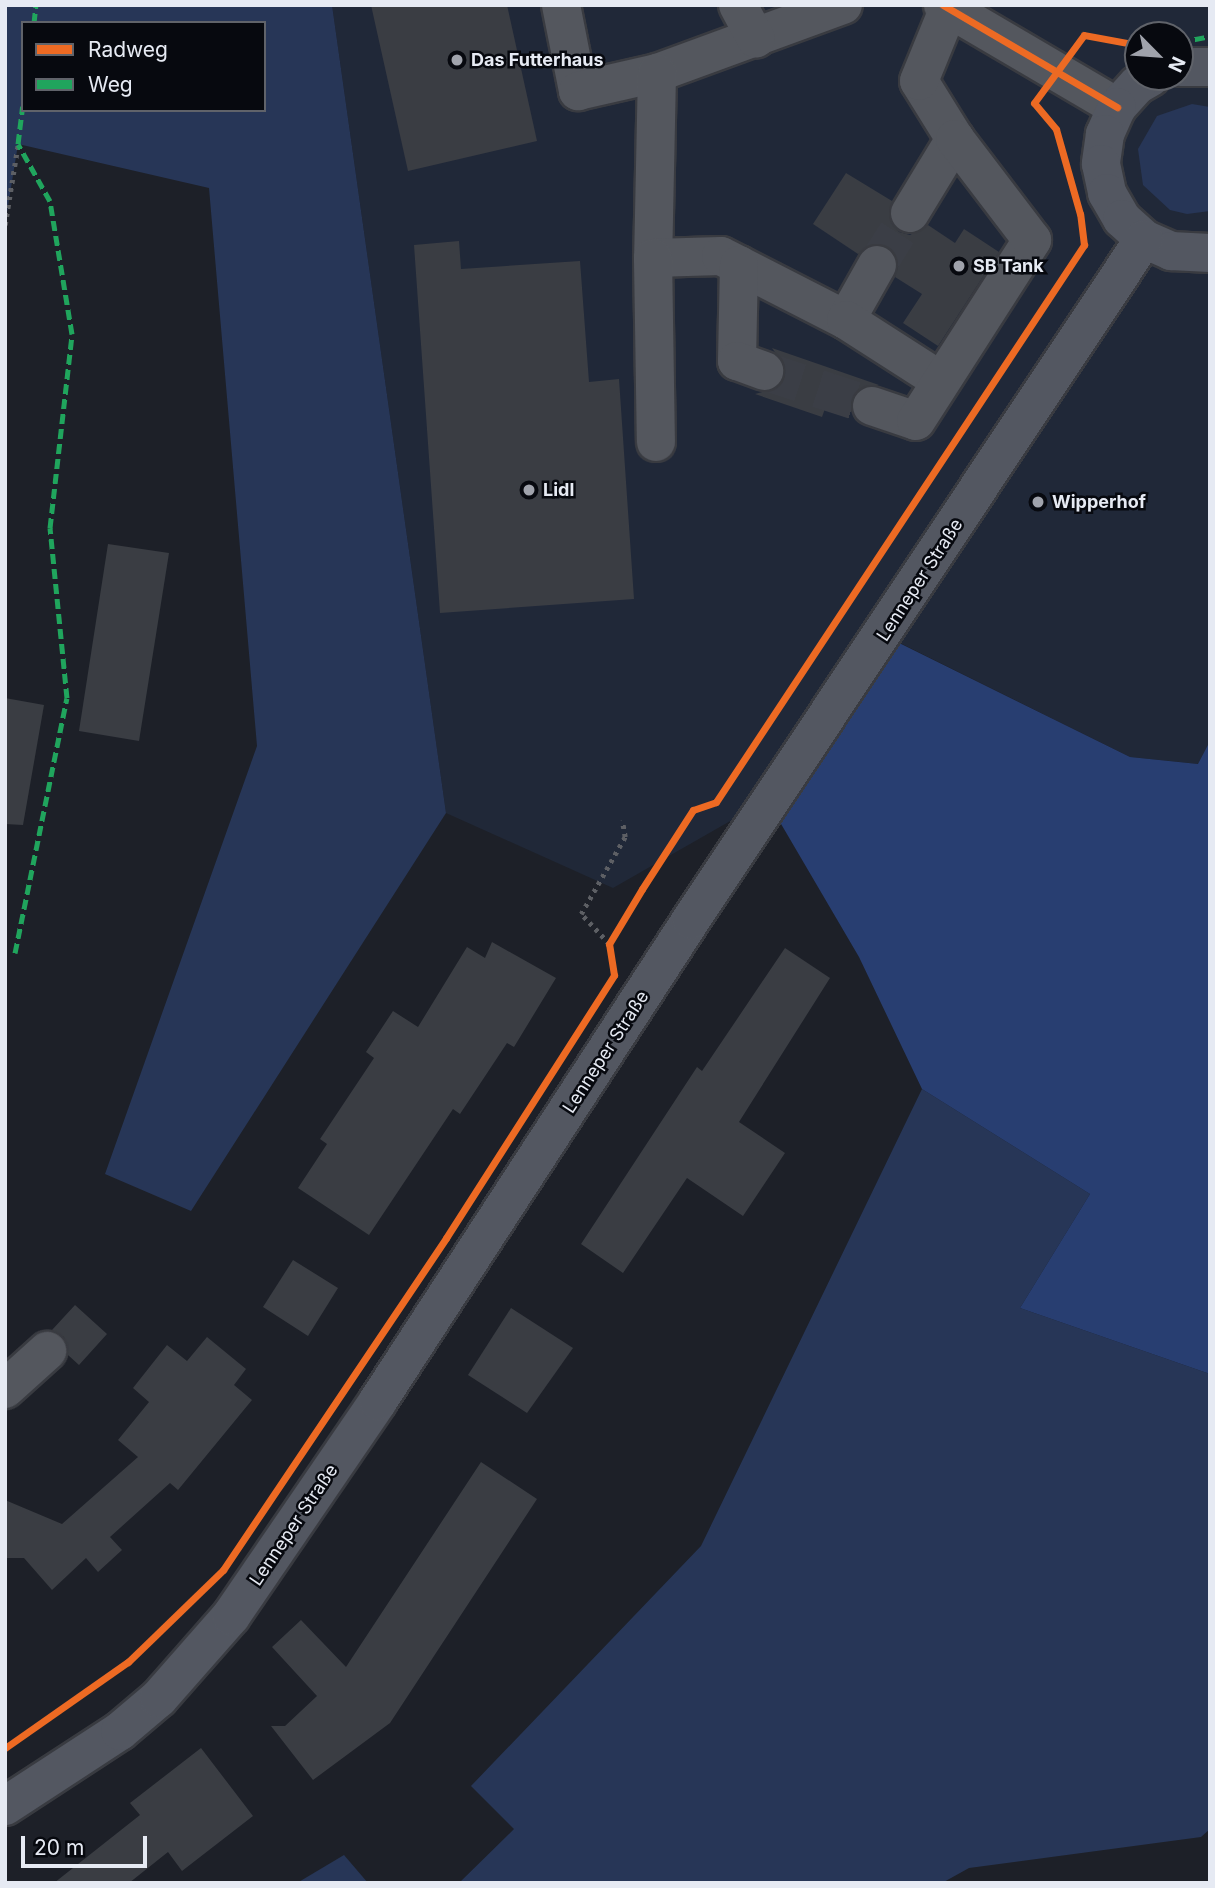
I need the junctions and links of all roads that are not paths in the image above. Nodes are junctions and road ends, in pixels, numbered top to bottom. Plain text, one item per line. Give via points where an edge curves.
1 (561, 5) edge
2 (738, 5) edge
3 (843, 5) edge
4 (947, 6) edge
5 (756, 39) junction
6 (657, 73) junction
7 (1132, 91) edge
8 (1117, 107) junction
9 (955, 139) junction
10 (910, 213) tunnel mouth
11 (1144, 239) junction
12 (1210, 253) edge
13 (653, 258) junction
14 (739, 265) junction
15 (877, 265) tunnel mouth
16 (846, 320) junction
17 (764, 371) tunnel mouth
18 (942, 381) junction
19 (872, 406) tunnel mouth
20 (656, 442) dead end
21 (47, 1351) dead end
22 (5, 1389) edge
23 (5, 1806) edge

1 - 6 street via 578,92
2 - 5 street
3 - 5 street
4 - 8 street
4 - 9 street via 919,81
5 - 6 street
6 - 13 street
7 - 8 main road
8 - 11 main road via 1105,134 1101,164 1107,193 1122,219
9 - 10 street
9 - 18 street via 1032,240
11 - 12 main road via 1171,251
11 - 23 main road, Lenneper Straße via 691,920 379,1401 231,1616 159,1698 120,1731
13 - 14 street via 721,256
13 - 20 street
14 - 16 street
14 - 17 street via 737,361
15 - 16 street
16 - 18 street
18 - 19 street via 916,421
21 - 22 street

